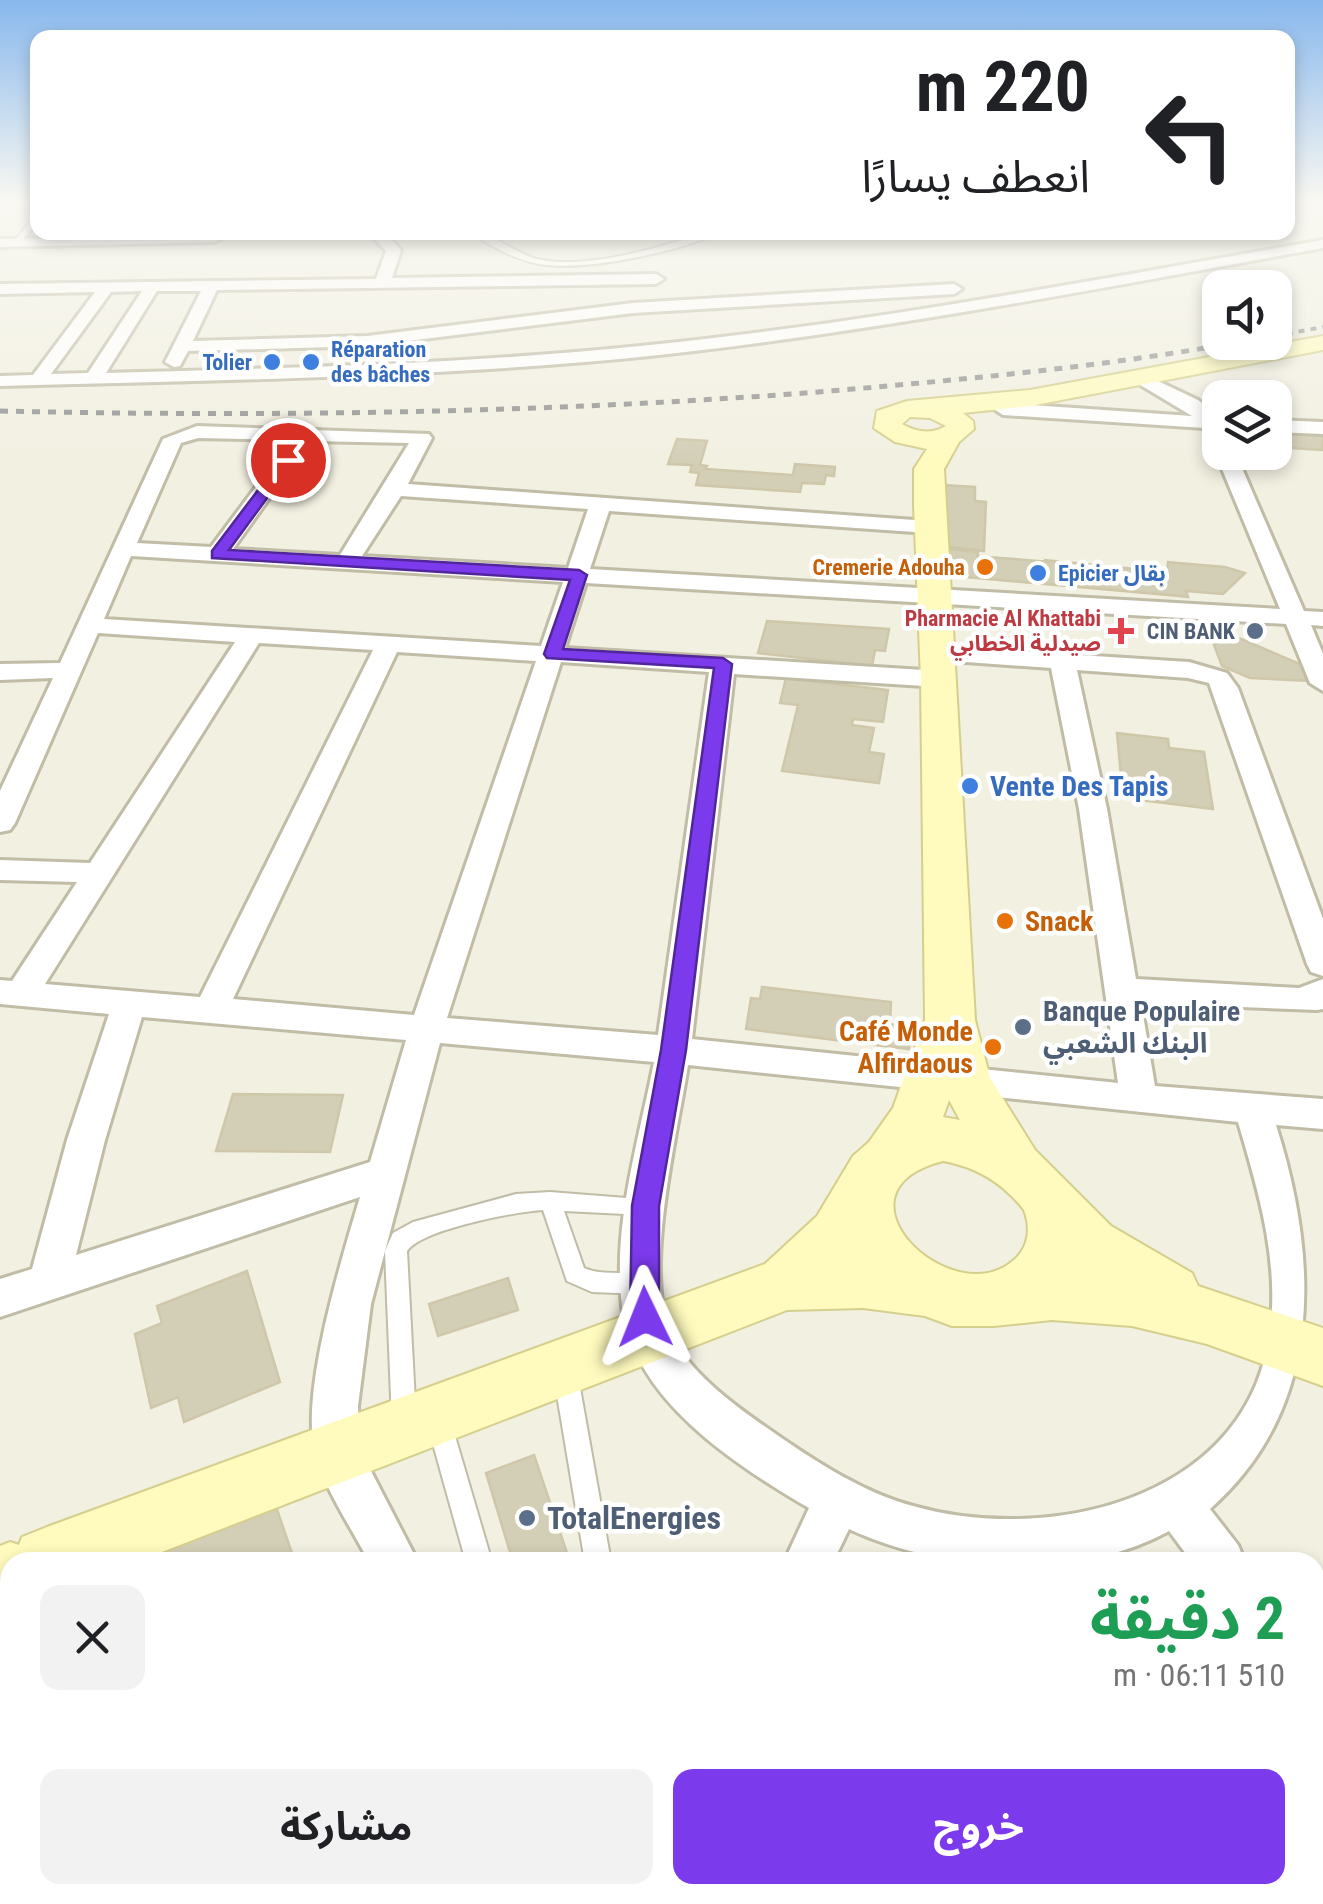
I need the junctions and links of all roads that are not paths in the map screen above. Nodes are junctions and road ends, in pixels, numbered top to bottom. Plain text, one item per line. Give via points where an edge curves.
1 (27, 289) edge
2 (106, 289) edge
3 (152, 289) edge
4 (209, 289) edge
5 (546, 289) edge
6 (1069, 289) edge
7 (1051, 292) junction
8 (840, 296) junction
9 (694, 304) junction
10 (0, 312) edge
11 (710, 316) dead end
12 (552, 317) junction
13 (870, 321) junction
14 (725, 328) dead end
15 (741, 340) junction
16 (367, 341) junction
17 (1323, 343) edge
18 (181, 346) junction
19 (574, 356) junction
20 (367, 369) junction
21 (168, 375) junction
22 (94, 378) junction
23 (1143, 379) junction
24 (38, 380) junction
25 (0, 381) edge
26 (1030, 398) junction
27 (1002, 408) junction
28 (919, 409) junction
29 (1202, 415) edge
30 (1292, 427) edge
31 (1202, 428) edge
32 (1323, 428) edge
33 (306, 434) junction
34 (946, 444) junction
35 (1232, 470) edge
36 (395, 490) junction
37 (601, 503) junction
38 (929, 526) junction
39 (124, 549) junction
40 (218, 554) junction
41 (347, 562) junction
42 (579, 575) junction
43 (935, 595) junction
44 (1293, 617) junction
45 (1323, 619) edge
46 (88, 625) junction
47 (251, 636) junction
48 (388, 645) junction
49 (553, 654) junction
50 (1063, 662) junction
51 (723, 664) junction
52 (939, 666) junction
53 (67, 670) junction
54 (0, 672) edge
55 (1323, 683) edge
56 (13, 761) edge
57 (0, 824) edge
58 (0, 870) edge
59 (98, 873) junction
60 (1323, 964) edge
61 (1123, 990) junction
62 (1323, 991) edge
63 (11, 993) edge
64 (129, 1003) junction
65 (210, 1010) junction
66 (426, 1029) junction
67 (673, 1050) junction
68 (948, 1080) junction
69 (1139, 1099) junction
70 (1253, 1109) junction
71 (1323, 1114) edge
72 (879, 1169) junction
73 (384, 1174) junction
74 (1030, 1182) junction
75 (550, 1201) junction
76 (646, 1206) junction
77 (396, 1252) junction
78 (360, 1257) junction
79 (49, 1282) junction
80 (786, 1283) junction
81 (934, 1293) junction
82 (1009, 1294) junction
83 (0, 1298) edge
84 (646, 1309) junction
85 (1218, 1317) junction
86 (1306, 1350) edge
87 (565, 1368) junction
88 (420, 1420) junction
89 (337, 1451) junction
90 (839, 1499) junction
91 (1177, 1504) junction
92 (74, 1552) edge
93 (389, 1552) edge
94 (475, 1552) edge
95 (596, 1552) edge
96 (813, 1552) edge
97 (1213, 1552) edge

1 - 10 street
2 - 24 street
3 - 22 street via 143,314
4 - 18 street via 190,312
5 - 12 street
6 - 7 street
7 - 8 street
7 - 13 street
8 - 9 street
8 - 13 street
9 - 11 street
9 - 12 street
12 - 16 street
12 - 19 street
13 - 15 street
14 - 15 street
15 - 19 street
16 - 18 street
16 - 20 street
17 - 23 street
18 - 21 street
19 - 20 street
20 - 21 street
21 - 22 street
22 - 24 street
23 - 26 street
23 - 29 street
24 - 25 street
26 - 27 street
26 - 28 street
27 - 31 street
27 - 34 street
28 - 34 street via 950,415
28 - 34 street via 886,418 888,428
30 - 32 street
33 - 36 street via 421,437
33 - 39 street via 196,432 173,439
33 - 40 street
34 - 38 street
35 - 44 street
36 - 37 street
36 - 41 street
37 - 38 street
37 - 42 street
38 - 43 street
39 - 40 street
39 - 46 street
40 - 41 street
41 - 42 street
42 - 43 street
42 - 49 street
43 - 44 street
43 - 52 street
44 - 45 street
44 - 55 street
46 - 47 street
46 - 53 street
47 - 48 street
47 - 59 street
48 - 49 street
48 - 65 street
49 - 51 street
49 - 66 street
50 - 52 street
50 - 60 street via 1200,672 1222,682
50 - 61 street
51 - 52 street
51 - 67 street
52 - 68 street
53 - 54 street
53 - 56 street
56 - 57 street
58 - 59 street
59 - 63 street
61 - 62 street via 1299,1000
61 - 69 street
63 - 64 street
64 - 65 street
64 - 79 street
65 - 66 street
66 - 67 street
66 - 73 street
67 - 68 street
67 - 76 street
68 - 69 street
68 - 72 street
68 - 74 street
69 - 70 street
70 - 71 street
70 - 86 street via 1287,1230
72 - 74 street via 915,1143 943,1139 986,1147
72 - 80 street via 838,1234
72 - 81 street via 863,1210 874,1246 903,1277
73 - 78 street
73 - 79 street
74 - 82 street via 1055,1234 1051,1257 1032,1282
74 - 85 street via 1090,1244
75 - 76 lane
75 - 77 lane via 516,1203 412,1231
75 - 84 lane via 575,1274
76 - 84 street
77 - 78 lane
77 - 88 lane
78 - 89 street via 341,1359
79 - 83 street
80 - 81 street via 864,1281
80 - 84 street
81 - 82 street via 977,1301
82 - 85 street via 1125,1295
84 - 87 street
84 - 90 street via 689,1388 731,1429
85 - 86 street
86 - 91 street via 1238,1454
87 - 88 street
87 - 95 lane
88 - 89 street
88 - 94 lane
89 - 92 street
89 - 93 street
90 - 91 street via 914,1531 1002,1544 1094,1536
90 - 96 street
91 - 97 street

